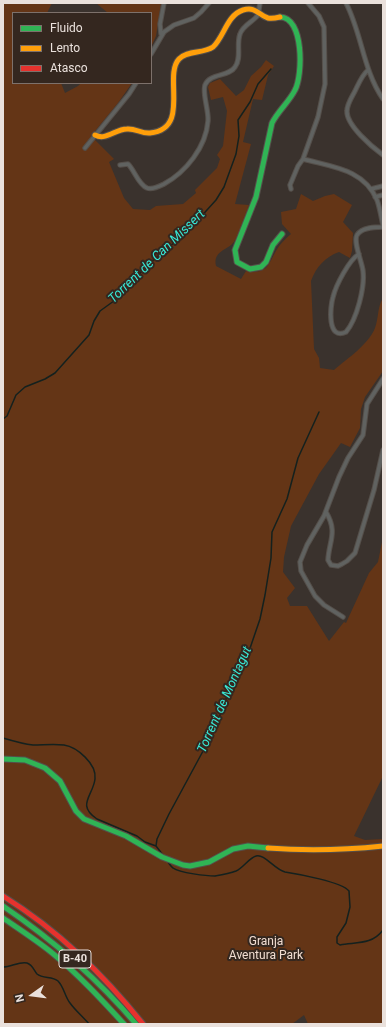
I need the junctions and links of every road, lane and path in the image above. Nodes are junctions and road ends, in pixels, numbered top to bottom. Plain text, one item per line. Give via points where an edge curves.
1 (164, 3) edge
2 (209, 3) edge
3 (260, 3) edge
4 (308, 3) edge
5 (346, 3) edge
6 (260, 11) junction
7 (161, 34) junction
8 (152, 52) edge
9 (368, 70) junction
10 (135, 84) edge
11 (383, 99) edge
12 (95, 135) junction
13 (85, 148) dead end
14 (383, 155) edge
15 (304, 159) junction
16 (120, 165) dead end
17 (383, 186) edge
18 (291, 189) dead end
19 (371, 189) junction
20 (383, 195) edge
21 (375, 197) junction
22 (383, 226) edge
23 (282, 234) dead end
24 (359, 254) junction
25 (383, 379) edge
26 (383, 450) edge
27 (326, 512) junction
28 (343, 617) dead end
29 (3, 759) edge
30 (383, 846) edge
31 (3, 896) edge
32 (3, 906) edge
33 (4, 919) edge
34 (124, 1024) edge
35 (136, 1024) edge
36 (143, 1024) edge

1 - 7 street
2 - 7 street via 194,18 174,25
3 - 6 street
4 - 15 street via 324,27 326,84
5 - 9 street via 358,30
6 - 12 main road via 251,8 236,14 212,48 183,55 176,62 174,108 163,129 149,134 127,129 101,137
6 - 16 street via 240,34 236,67 206,84 204,90 208,111 207,128 202,143 188,165 168,182 151,188 142,184 128,164
6 - 23 main road via 266,17 285,17 290,22 298,40 299,75 294,91 276,113 272,123 256,197 235,250 237,262 250,269 261,267
7 - 8 street
9 - 11 street
9 - 14 street via 347,107 347,115 354,128
10 - 12 street
12 - 13 street
15 - 18 street via 298,166 290,185
15 - 19 street via 351,172
17 - 19 street
19 - 21 street
20 - 21 street
21 - 22 street
22 - 24 street via 365,229 359,233 356,240
24 - 24 street via 363,279 360,299 349,329 338,334 331,318 332,300 338,284
25 - 27 street via 367,404 363,435 339,476
26 - 27 street via 358,546 352,557 338,566 330,565 328,560 332,536 331,522
27 - 28 street via 301,557 300,566 319,601
29 - 30 main road via 25,760 45,768 60,781 76,811 84,819 126,836 162,857 182,865 209,862 233,849 248,846 292,850
31 - 36 main road via 55,931 98,970
32 - 35 main road, B-40 via 72,957 108,991
33 - 34 main road, B-40 via 63,962 87,983

